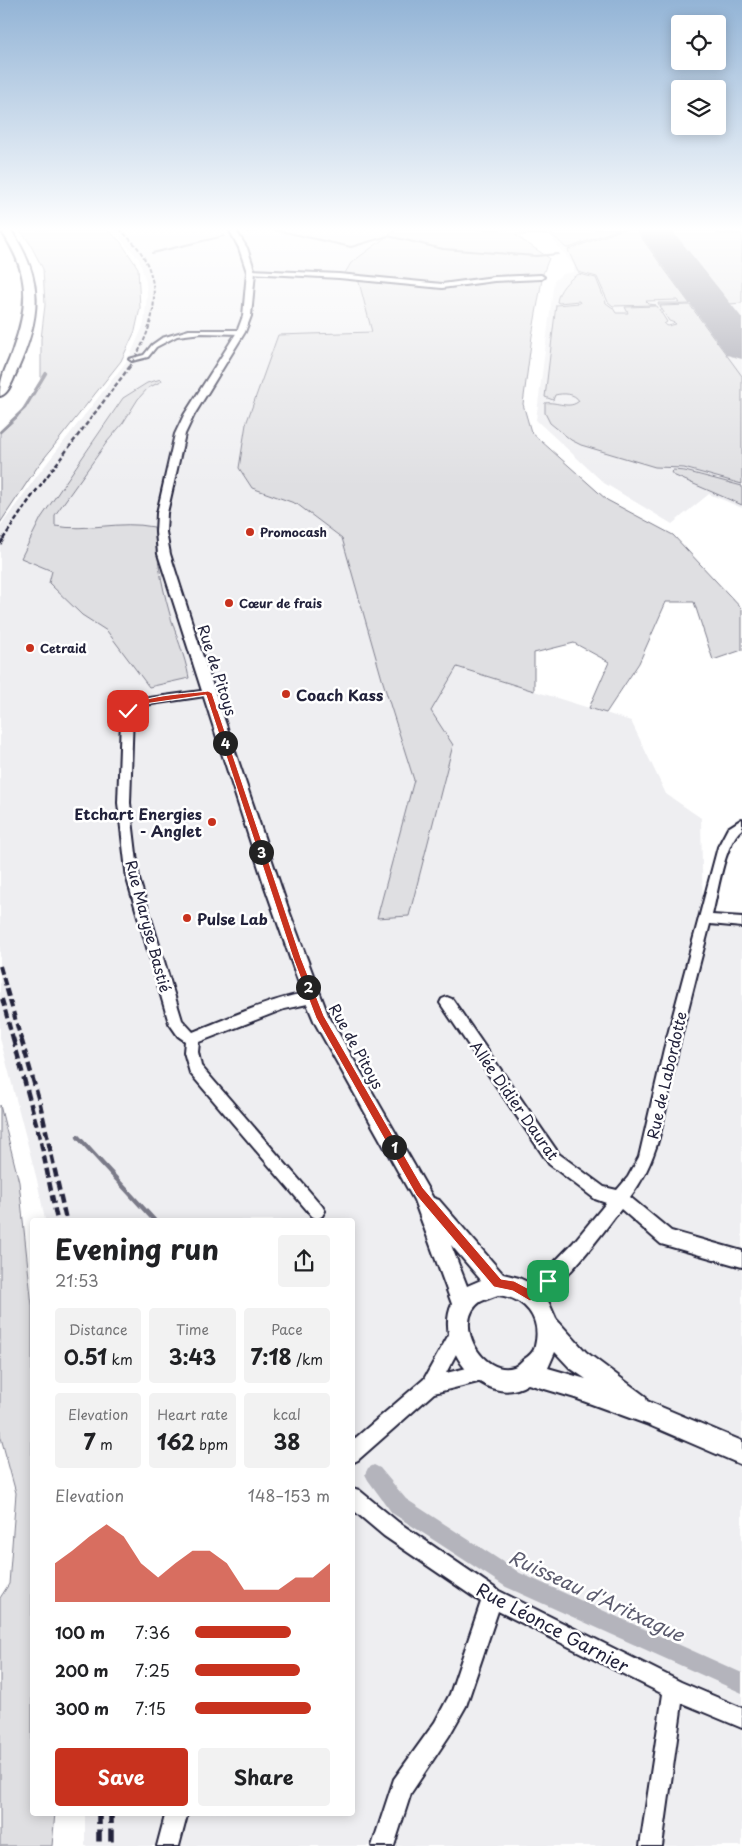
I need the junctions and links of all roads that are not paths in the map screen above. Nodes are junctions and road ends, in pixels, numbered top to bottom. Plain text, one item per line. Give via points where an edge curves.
1 (29, 315) edge
2 (247, 315) edge
3 (241, 332) junction
4 (132, 360) dead end
5 (0, 392) edge
6 (208, 693) junction
7 (742, 823) edge
8 (704, 919) junction
9 (742, 922) edge
10 (312, 998) junction
11 (447, 1003) dead end
12 (192, 1038) junction
13 (422, 1195) junction
14 (620, 1198) junction
15 (317, 1211) dead end
16 (742, 1259) edge
17 (498, 1284) junction
18 (530, 1295) junction
19 (463, 1304) junction
20 (547, 1326) junction
21 (458, 1335) junction
22 (484, 1373) junction
23 (528, 1373) junction
24 (430, 1385) junction
25 (651, 1414) junction
26 (355, 1451) edge
27 (742, 1453) edge
28 (355, 1499) edge
29 (492, 1598) junction
30 (674, 1689) junction
31 (742, 1718) edge
32 (176, 1816) edge
33 (168, 1846) edge
34 (383, 1846) edge
35 (652, 1846) edge

1 - 5 highway via 25,333
2 - 3 street, Rue de Pitoys
3 - 4 street via 177,334 150,348 146,356
3 - 6 street, Rue de Pitoys via 183,425 162,513 164,554
6 - 10 street, Rue de Pitoys
6 - 12 street, Rue Maryse Bastié via 142,702 128,711 126,719 124,803 133,879 176,1023
7 - 8 street, Rue de Labordotte via 732,831 724,847
8 - 9 street
8 - 14 street, Rue de Labordotte via 646,1159
10 - 12 street via 283,1004
10 - 13 street, Rue de Pitoys
11 - 14 street, Allée Didier Daurat via 554,1159 600,1194
12 - 15 street via 195,1069
13 - 17 street
13 - 19 street
14 - 16 street via 667,1238
14 - 18 street, Rue de Labordotte via 569,1261
17 - 18 street via 514,1286
17 - 19 street via 484,1286
18 - 20 street via 541,1309
19 - 21 street via 458,1319
20 - 23 street via 545,1352
20 - 25 street via 578,1360
21 - 22 street via 463,1350
21 - 24 street
22 - 23 street via 507,1379
22 - 24 street
23 - 25 street
24 - 26 street
25 - 27 street
28 - 29 street, Rue Léonce Garnier via 391,1529
29 - 30 street, Rue Léonce Garnier
29 - 34 street via 459,1699 402,1787
30 - 31 street, Rue Léonce Garnier
30 - 35 street
32 - 33 street

